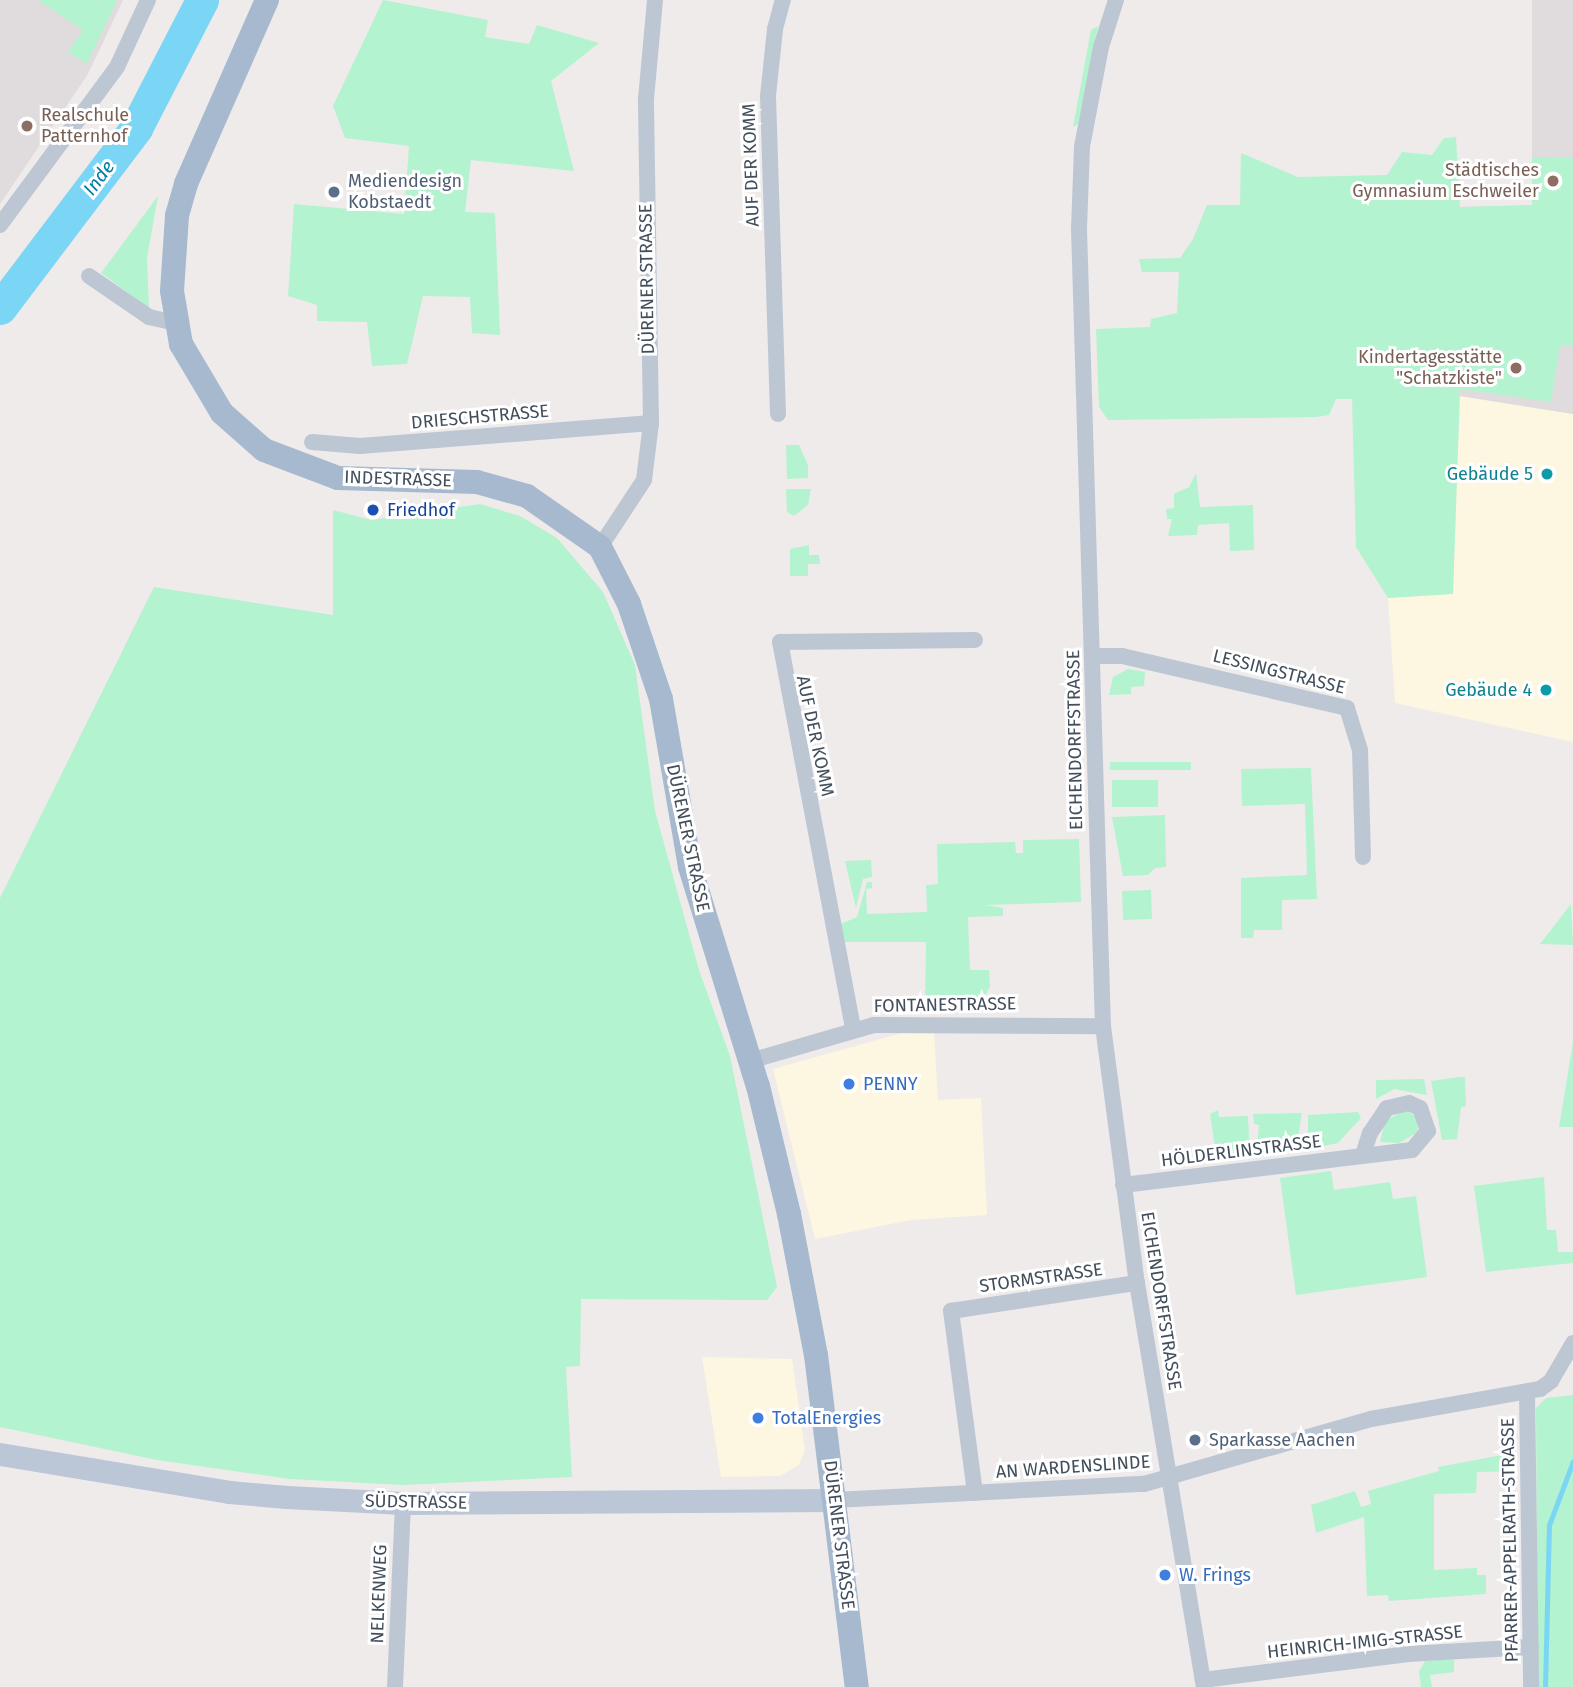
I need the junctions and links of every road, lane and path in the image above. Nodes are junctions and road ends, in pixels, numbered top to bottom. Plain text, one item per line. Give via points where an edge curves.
1 (148, 0) edge
2 (267, 0) edge
3 (655, 0) edge
4 (783, 0) edge
5 (792, 0) edge
6 (1116, 0) edge
7 (0, 225) edge
8 (89, 276) dead end
9 (175, 323) junction
10 (778, 414) dead end
11 (651, 423) junction
12 (312, 442) dead end
13 (600, 547) junction
14 (975, 640) dead end
15 (1093, 656) junction
16 (1363, 857) dead end
17 (1103, 1026) junction
18 (853, 1028) junction
19 (750, 1060) junction
20 (1363, 1155) dead end
21 (1123, 1185) junction
22 (1137, 1283) junction
23 (1573, 1343) edge
24 (1527, 1392) junction
25 (0, 1454) edge
26 (1171, 1478) junction
27 (975, 1493) junction
28 (835, 1500) junction
29 (403, 1503) junction
30 (1531, 1647) junction
31 (1204, 1684) edge
32 (395, 1687) edge
33 (858, 1687) edge
34 (1531, 1687) edge

1 - 7 street via 117,67
2 - 9 main road, INDESTRASSE via 186,184 172,251
3 - 11 street, DÜRENER STRASSE via 646,99
4 - 5 street
4 - 10 street, AUF DER KOMM via 768,96
6 - 15 street, EICHENDORFFSTRASSE via 1101,47 1082,148 1079,229
8 - 9 street via 149,317
9 - 13 main road, INDESTRASSE via 190,366 222,413 264,450 338,478 482,483 527,496
11 - 12 street, DRIESCHSTRASSE via 360,446
11 - 13 street, DÜRENER STRASSE via 644,480
13 - 19 main road, DÜRENER STRASSE via 649,655 690,867
14 - 18 street, AUF DER KOMM via 780,642
15 - 16 street, LESSINGSTRASSE via 1122,656 1347,708 1360,750
15 - 17 street, EICHENDORFFSTRASSE
17 - 18 street, FONTANESTRASSE via 936,1022
17 - 21 street, EICHENDORFFSTRASSE
18 - 19 street, FONTANESTRASSE
19 - 28 main road, DÜRENER STRASSE via 813,1333
20 - 21 street, HÖLDERLINSTRASSE
21 - 22 street, EICHENDORFFSTRASSE
22 - 26 street, EICHENDORFFSTRASSE
22 - 27 street, STORMSTRASSE via 951,1311
23 - 24 street, AN WARDENSLINDE via 1551,1381
24 - 26 street, AN WARDENSLINDE via 1371,1419
24 - 30 street, PFARRER-APPELRATH-STRASSE
25 - 29 main road, SÜDSTRASSE via 229,1492
26 - 27 street, AN WARDENSLINDE via 1144,1484
26 - 31 street, EICHENDORFFSTRASSE
27 - 28 street, AN WARDENSLINDE
28 - 29 main road, SÜDSTRASSE
28 - 33 main road, DÜRENER STRASSE
29 - 32 street, NELKENWEG
30 - 31 street, HEINRICH-IMIG-STRASSE via 1408,1654
30 - 34 street, PFARRER-APPELRATH-STRASSE

